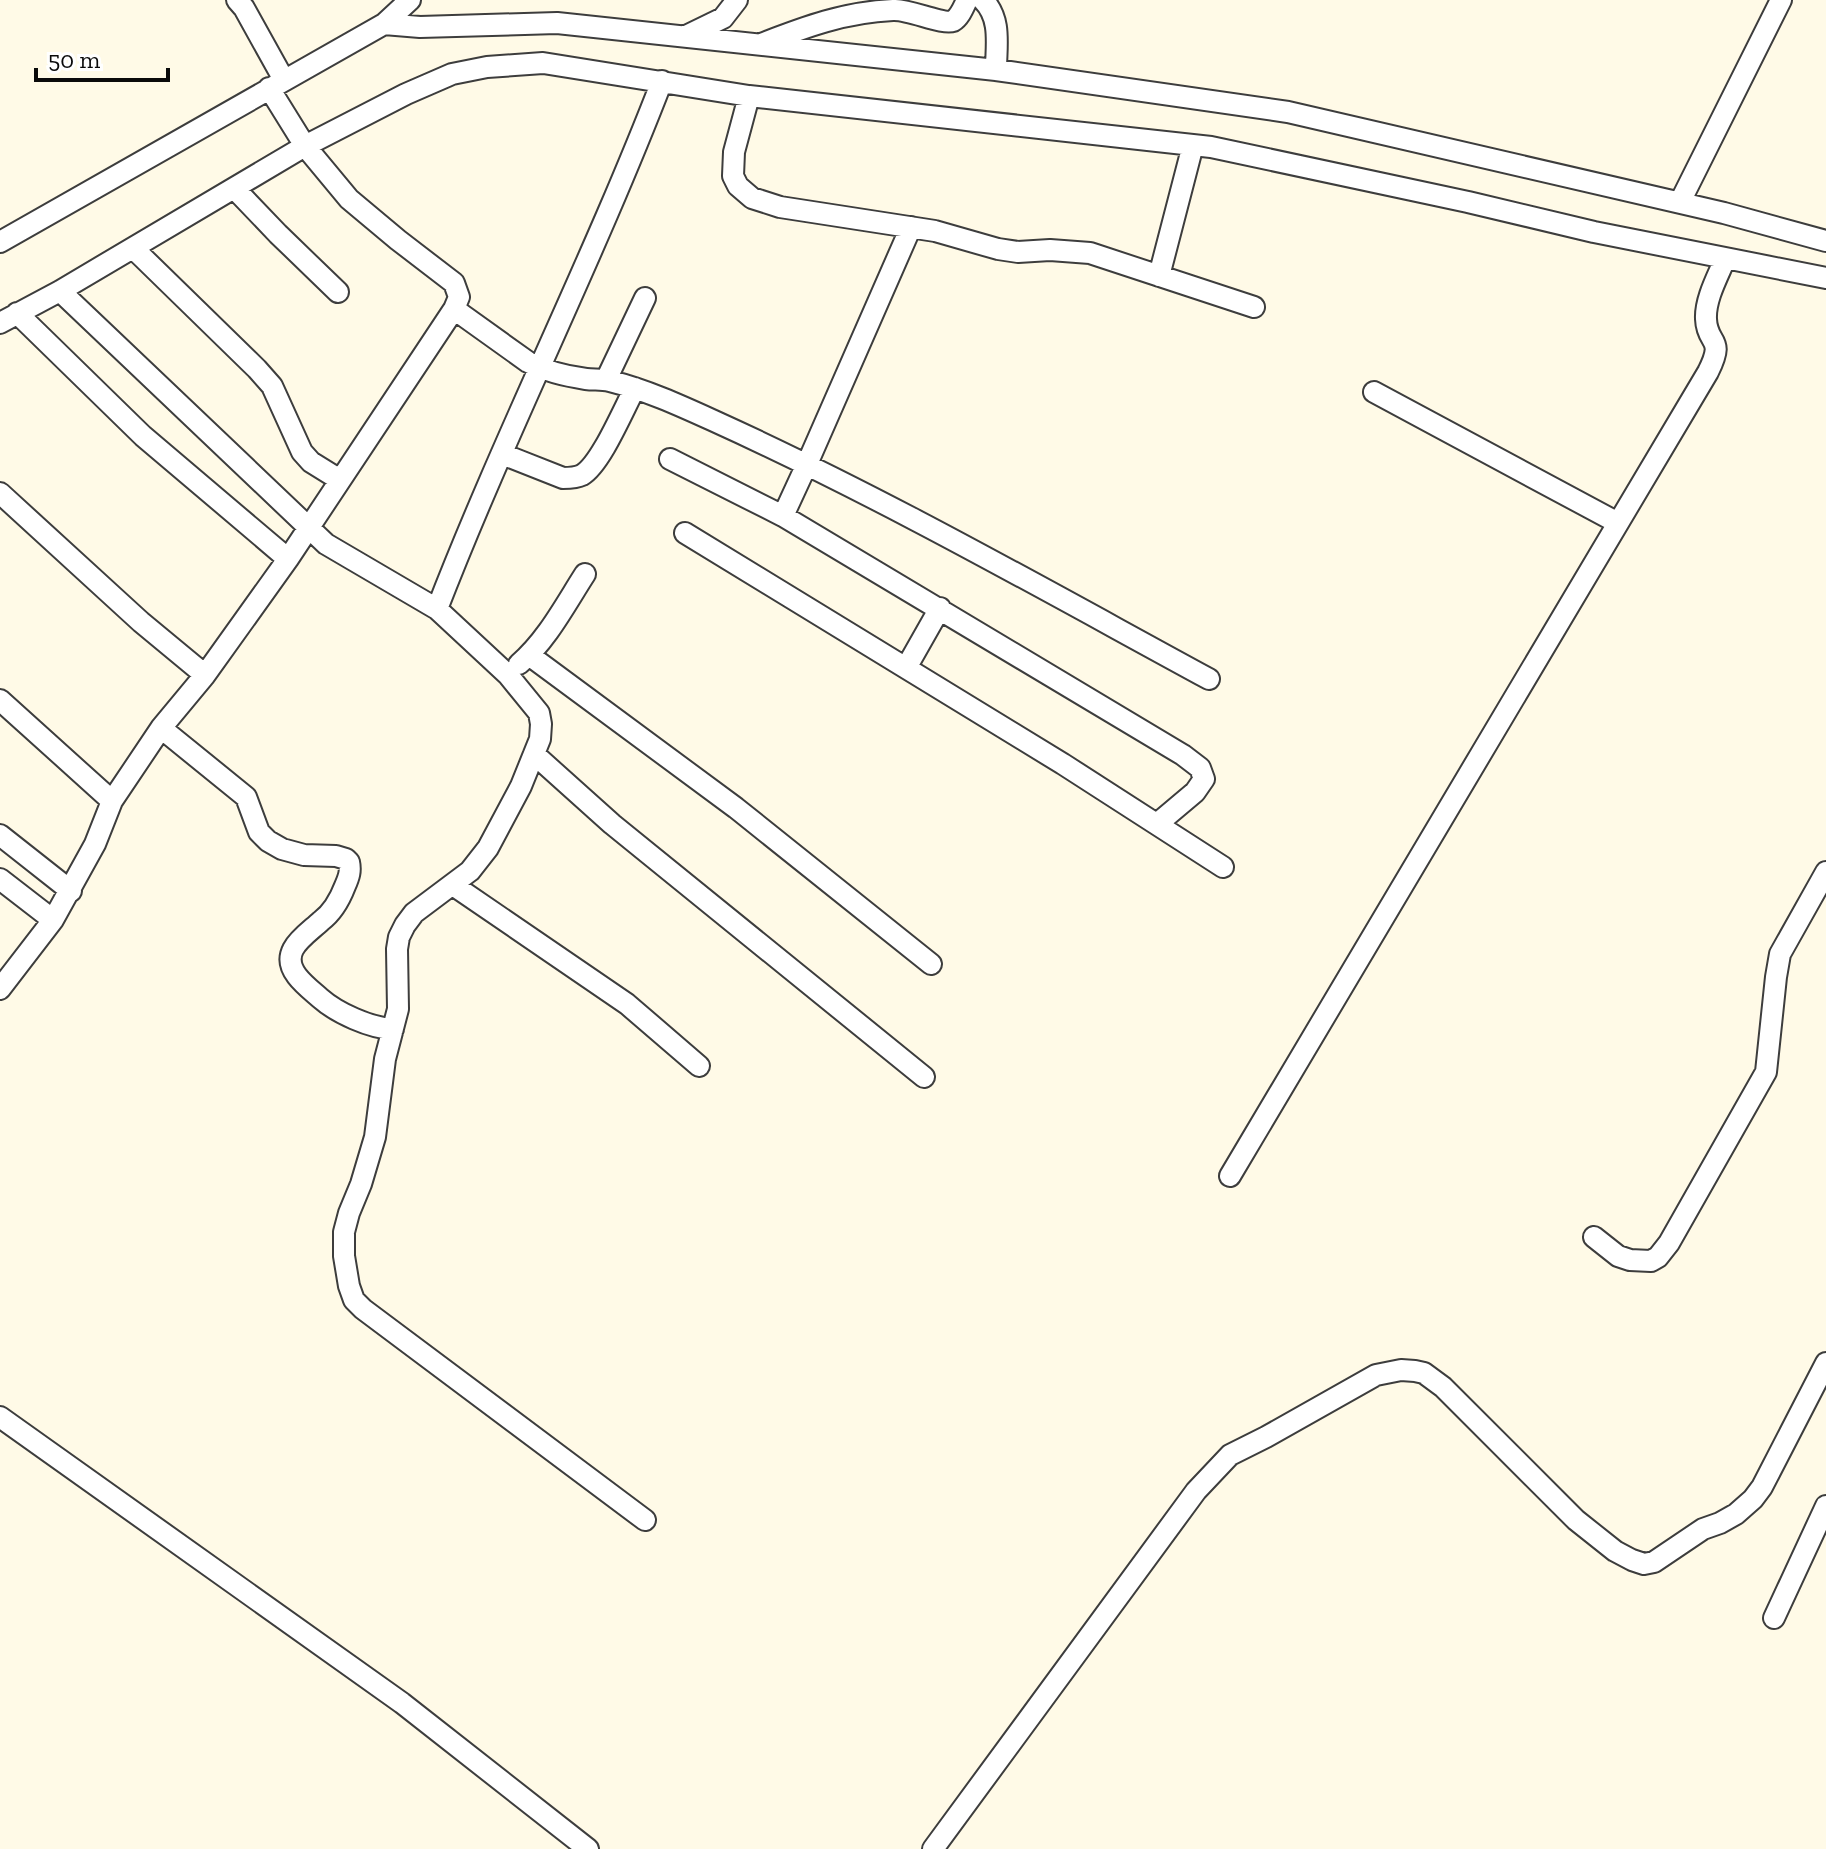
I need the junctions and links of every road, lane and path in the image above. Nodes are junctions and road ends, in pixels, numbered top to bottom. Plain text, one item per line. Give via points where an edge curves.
1 (237, 0) edge
2 (410, 0) edge
3 (737, 0) edge
4 (967, 0) edge
5 (983, 0) edge
6 (1781, 0) edge
7 (384, 24) junction
8 (684, 37) junction
9 (757, 45) junction
10 (996, 70) junction
11 (662, 81) junction
12 (276, 84) junction
13 (749, 96) junction
14 (301, 139) junction
15 (1193, 145) junction
16 (235, 189) junction
17 (1680, 202) junction
18 (911, 227) junction
19 (1826, 241) edge
20 (0, 242) edge
21 (133, 248) junction
22 (1725, 259) junction
23 (1159, 276) junction
24 (1826, 278) edge
25 (60, 291) junction
26 (338, 292) dead end
27 (645, 298) dead end
28 (1254, 307) dead end
29 (454, 309) junction
30 (8, 318) edge
31 (540, 368) junction
32 (606, 380) junction
33 (635, 388) junction
34 (1374, 392) dead end
35 (502, 454) junction
36 (670, 459) dead end
37 (807, 464) junction
38 (340, 480) junction
39 (0, 493) edge
40 (783, 516) junction
41 (1618, 523) junction
42 (309, 529) junction
43 (685, 533) dead end
44 (288, 559) junction
45 (585, 574) dead end
46 (940, 608) junction
47 (437, 609) junction
48 (529, 655) junction
49 (906, 668) junction
50 (205, 675) junction
51 (508, 675) junction
52 (1209, 679) dead end
53 (0, 700) edge
54 (161, 728) junction
55 (534, 754) junction
56 (112, 801) junction
57 (1157, 824) junction
58 (0, 835) edge
59 (1223, 867) dead end
60 (1826, 872) edge
61 (0, 879) edge
62 (453, 885) junction
63 (71, 891) junction
64 (53, 920) junction
65 (931, 964) dead end
66 (0, 989) edge
67 (393, 1029) junction
68 (699, 1066) dead end
69 (924, 1077) dead end
70 (1230, 1176) dead end
71 (1594, 1237) dead end
72 (1826, 1363) edge
73 (0, 1417) edge
74 (1826, 1506) edge
75 (645, 1520) dead end
76 (1774, 1618) dead end
77 (588, 1849) edge
78 (933, 1849) edge

1 - 12 street
2 - 7 street
3 - 8 street via 723,18
4 - 9 street via 953,21 903,9 859,13
5 - 10 street via 997,27
6 - 17 street
7 - 8 street via 557,23
7 - 12 street
8 - 9 street
9 - 10 street
10 - 17 street via 1288,112
11 - 13 street
11 - 14 street via 543,63 487,67 452,74
11 - 31 street
12 - 14 street
12 - 20 street
13 - 15 street
13 - 18 street via 733,176 752,198
14 - 16 street
14 - 29 street via 349,199 454,283 459,297
15 - 22 street
15 - 23 street
16 - 21 street
16 - 26 street
17 - 19 street
18 - 23 street via 1018,252 1090,253
18 - 37 street
21 - 25 street
21 - 38 street via 257,369 272,386 302,452
22 - 24 street
22 - 41 street via 1706,311 1716,342 1715,359
23 - 28 street
25 - 30 street
25 - 42 street
27 - 32 street
29 - 31 street
29 - 38 street
30 - 44 street
31 - 32 street
31 - 35 street
32 - 33 street
33 - 35 street via 600,454 583,474 563,478
33 - 37 street
34 - 41 street
35 - 47 street
36 - 40 street
37 - 40 street
37 - 52 street
38 - 42 street
39 - 50 street
40 - 46 street
41 - 70 street
42 - 44 street
42 - 47 street
43 - 49 street
44 - 50 street
45 - 48 street
46 - 49 street
46 - 57 street via 1200,768 1201,786
47 - 51 street
48 - 51 street
48 - 65 street via 736,808
49 - 57 street
50 - 54 street
51 - 55 street via 539,713 540,739
53 - 56 street
54 - 56 street
54 - 67 street via 239,789 268,841 304,855 349,862 340,899 299,939 291,963 325,1002 372,1026
55 - 62 street via 488,848
55 - 69 street via 612,824
56 - 63 street
57 - 59 street
58 - 63 street
60 - 71 street via 1780,954 1766,1072 1669,1243 1651,1261 1630,1260
61 - 64 street
62 - 67 street via 414,913 399,937
62 - 68 street via 627,1004
63 - 64 street
64 - 66 street
67 - 75 street via 375,1137 344,1232 354,1300
72 - 78 street via 1753,1499 1736,1514 1644,1564 1615,1551 1576,1520 1433,1379 1401,1370 1376,1375 1230,1455 1216,1468
73 - 77 street via 402,1703
74 - 76 street

